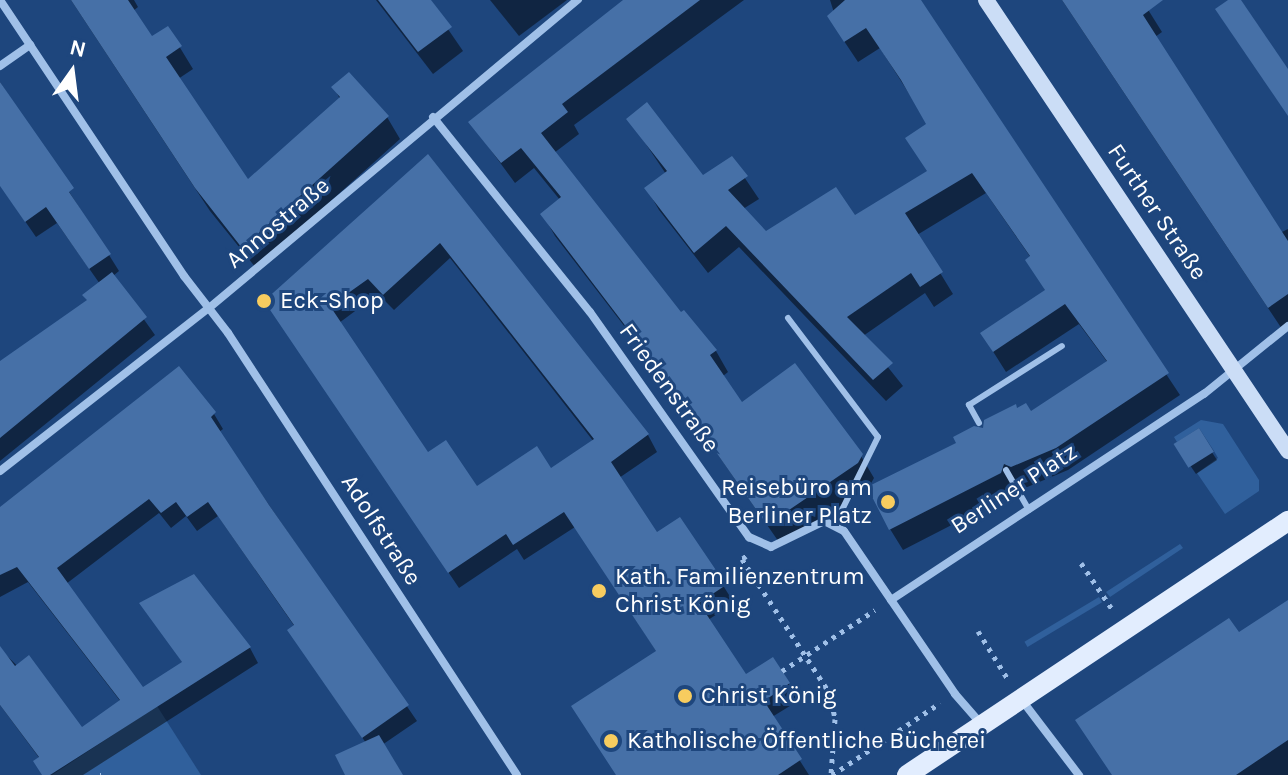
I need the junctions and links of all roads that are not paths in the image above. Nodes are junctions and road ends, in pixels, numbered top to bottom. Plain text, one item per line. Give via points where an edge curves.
1 (0, 0) edge
2 (578, 0) edge
3 (986, 0) edge
4 (30, 45) junction
5 (0, 66) edge
6 (433, 117) junction
7 (209, 308) junction
8 (788, 318) dead end
9 (1288, 326) edge
10 (1062, 346) dead end
11 (1233, 369) junction
12 (979, 423) dead end
13 (1288, 451) edge
14 (1006, 470) dead end
15 (0, 471) edge
16 (1029, 510) junction
17 (1288, 521) edge
18 (835, 524) junction
19 (891, 600) junction
20 (1021, 699) junction
21 (982, 725) junction
22 (517, 775) edge
23 (907, 775) edge
24 (1079, 775) edge

1 - 4 street, Adolfstraße
2 - 6 street, Annostraße
3 - 11 main road, Further Straße
4 - 5 street
4 - 7 street, Adolfstraße
6 - 7 street, Annostraße
6 - 18 street, Friedenstraße via 590,312 759,545 783,543 824,521
7 - 15 street, Annostraße
7 - 22 street, Adolfstraße
8 - 18 lane via 878,437
9 - 11 street, Berliner Platz
10 - 12 lane via 969,405
11 - 13 main road, Further Straße
11 - 16 street, Berliner Platz
14 - 16 lane
16 - 19 street, Berliner Platz
17 - 20 main road
18 - 19 street
19 - 21 street
20 - 21 main road
20 - 24 street
21 - 23 main road

